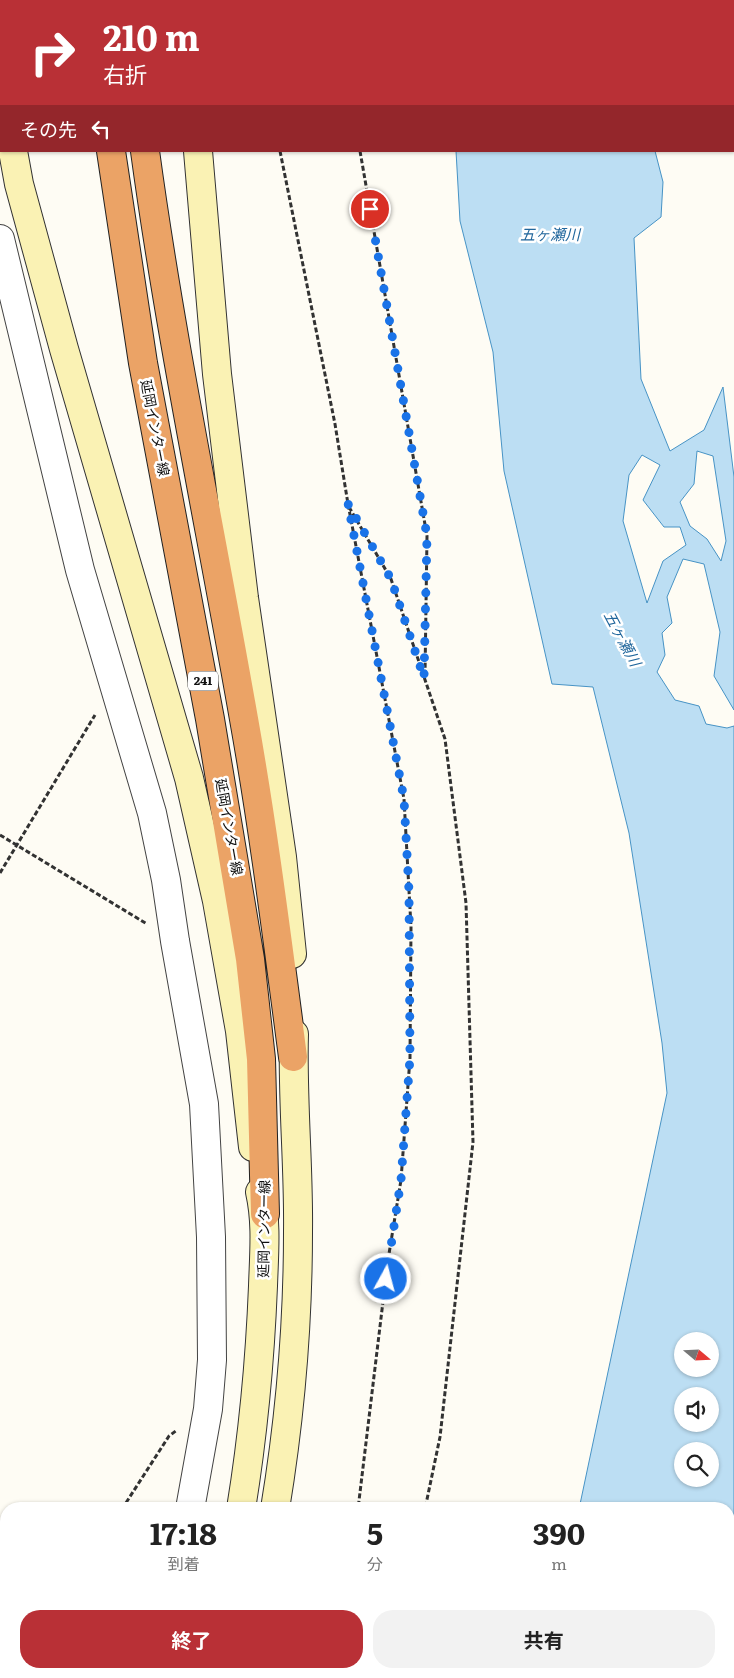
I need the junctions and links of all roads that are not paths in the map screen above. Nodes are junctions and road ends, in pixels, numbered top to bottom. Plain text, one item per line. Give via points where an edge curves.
1 (14, 152) edge
2 (111, 152) edge
3 (145, 152) edge
4 (198, 152) edge
5 (0, 239) edge
6 (293, 1056) junction
7 (265, 1214) junction
8 (191, 1502) edge
9 (242, 1502) edge
10 (276, 1502) edge

1 - 7 main road, 241 via 19,184 64,349 189,778 224,938 240,1030 255,1167
2 - 7 highway, 延岡インター線 / 241 via 143,363 210,719 250,959 261,1059
3 - 6 highway, 241 via 185,398 267,858
4 - 6 main road, 241 via 217,374 244,598 282,857 296,994
5 - 8 street via 80,570 152,812 204,1104 211,1237 212,1360 208,1409
6 - 10 main road, 241 via 298,1234 286,1441
7 - 9 main road, 延岡インター線 / 241 via 260,1350 252,1442

